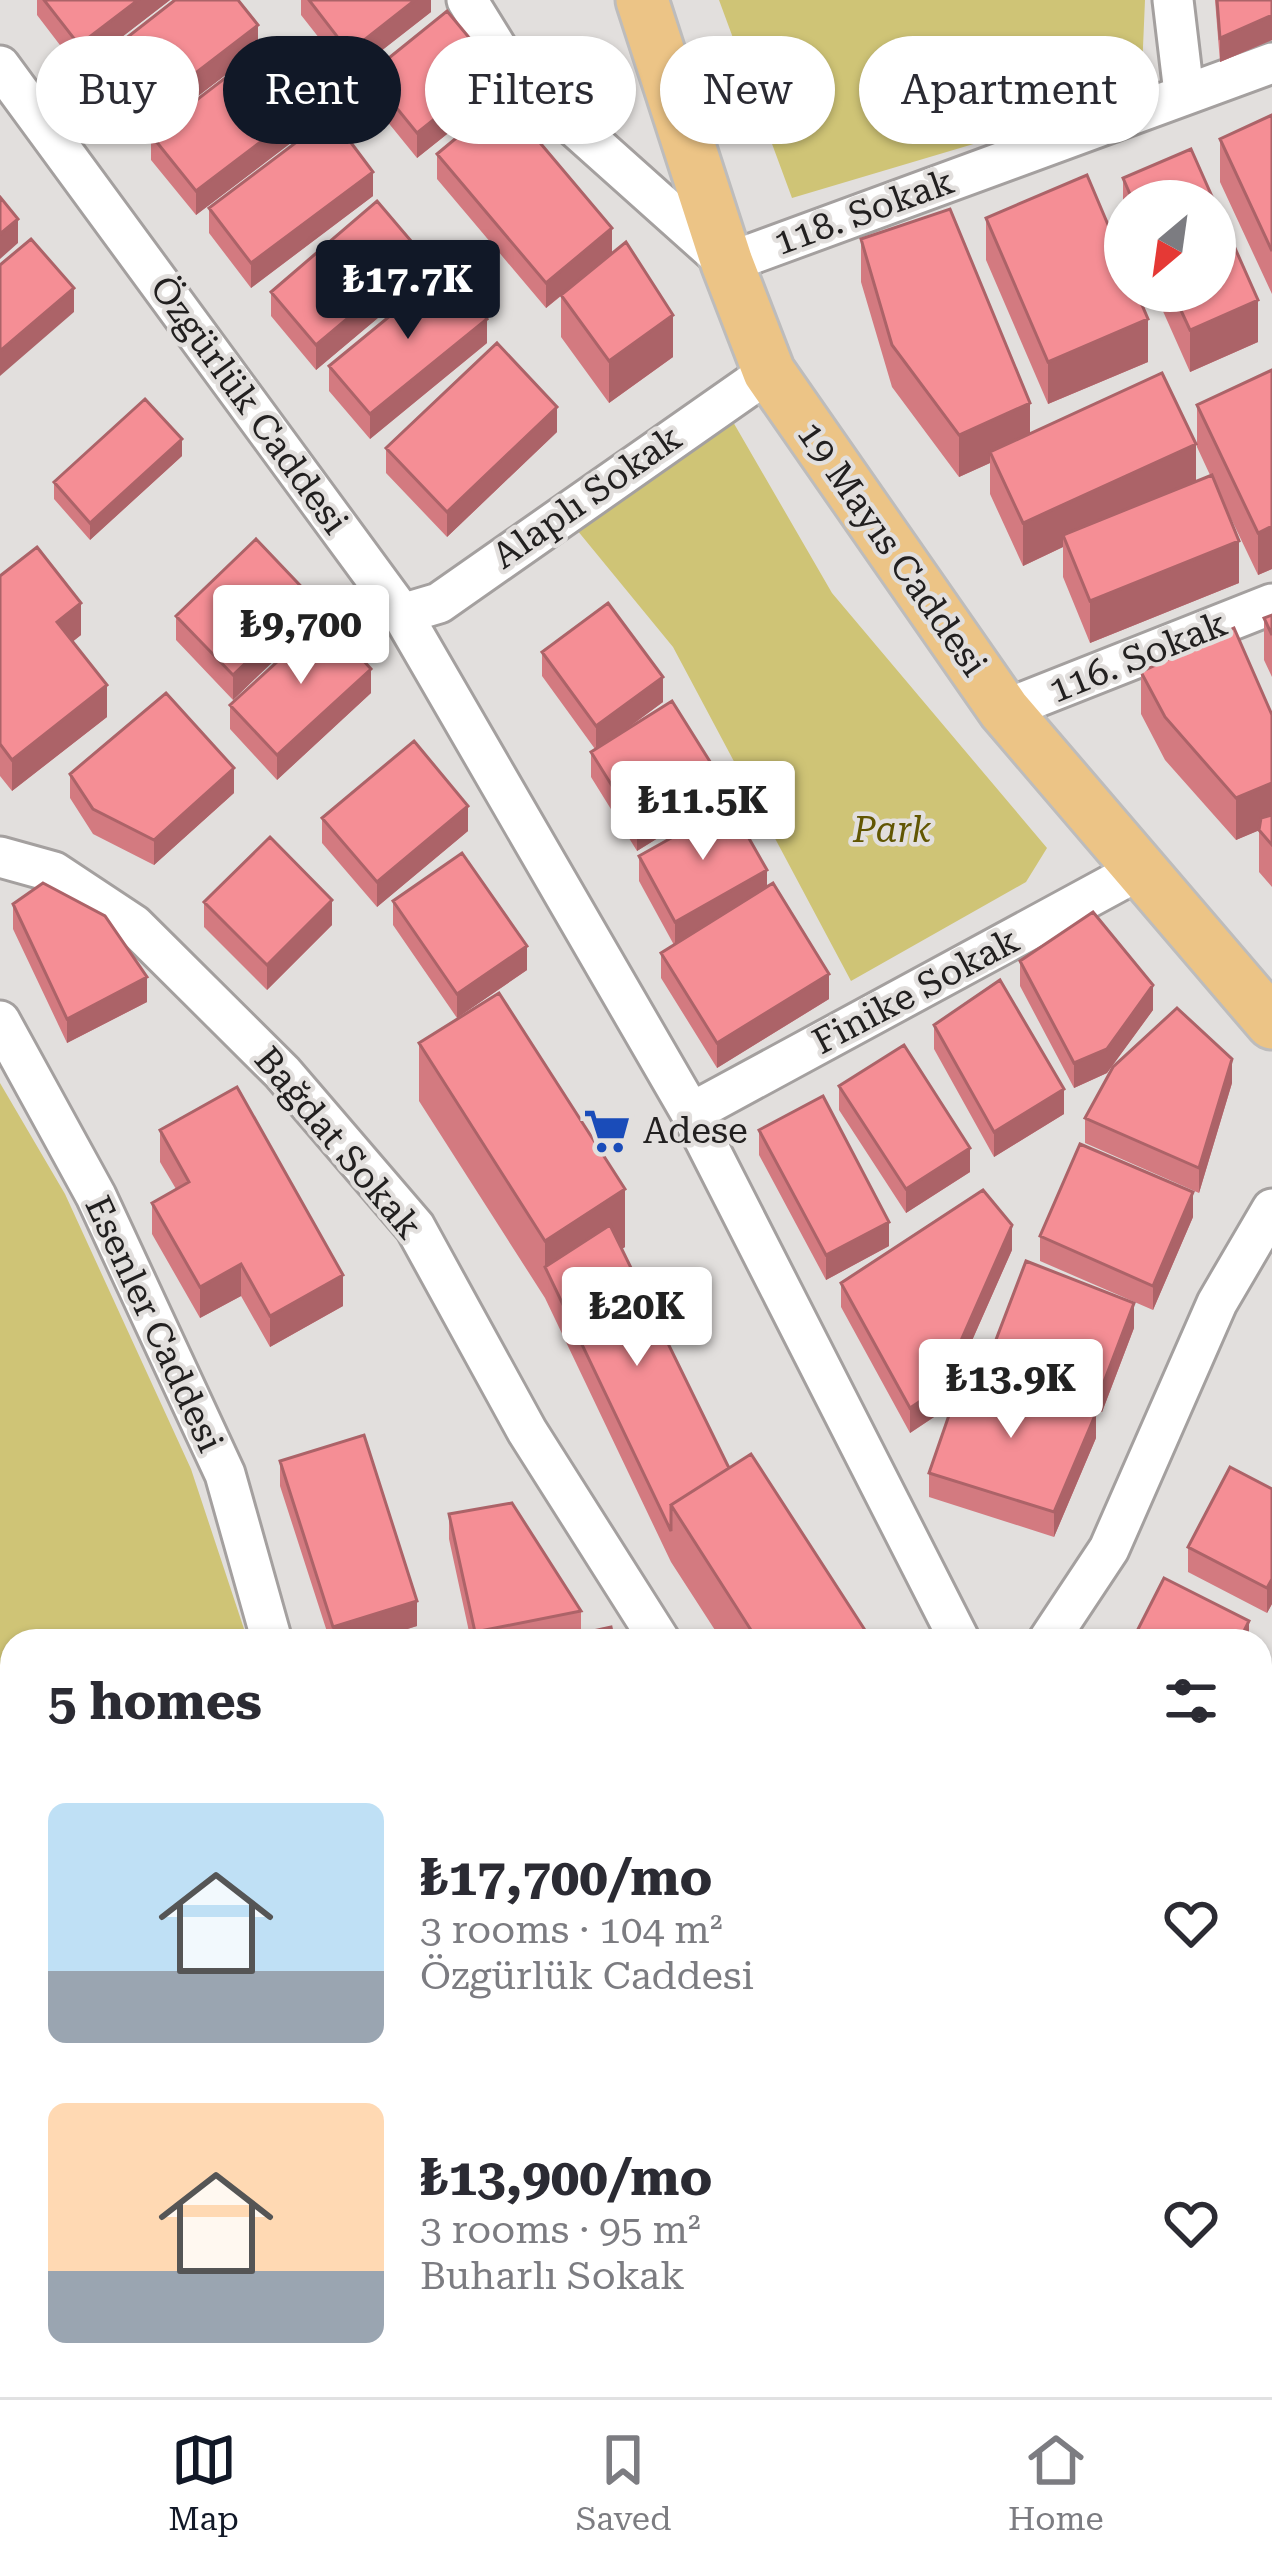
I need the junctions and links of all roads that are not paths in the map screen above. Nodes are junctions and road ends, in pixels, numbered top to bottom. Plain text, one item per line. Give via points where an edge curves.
1 (467, 0) edge
2 (642, 0) edge
3 (1174, 0) edge
4 (1272, 63) edge
5 (0, 65) edge
6 (1184, 93) junction
7 (727, 263) junction
8 (769, 372) junction
9 (1272, 604) edge
10 (402, 614) junction
11 (1004, 710) junction
12 (0, 857) edge
13 (1142, 869) junction
14 (0, 1022) edge
15 (1272, 1023) edge
16 (691, 1113) junction
17 (1272, 1209) edge
18 (269, 1629) edge
19 (652, 1629) edge
20 (954, 1629) edge
21 (1056, 1629) edge

1 - 7 street via 509,68
2 - 7 main road, 19 Mayıs Caddesi
3 - 6 street
4 - 6 street, 118. Sokak
5 - 10 street, Özgürlük Caddesi
6 - 7 street, 118. Sokak
7 - 8 main road, 19 Mayıs Caddesi
8 - 10 street, Alaplı Sokak via 439,603
8 - 11 main road, 19 Mayıs Caddesi
9 - 11 street, 116. Sokak
10 - 16 street, Özgürlük Caddesi
11 - 13 main road, 19 Mayıs Caddesi
12 - 19 street, Bağdat Sokak via 54,872 134,925 282,1072 415,1227 527,1431
13 - 15 main road, 19 Mayıs Caddesi
13 - 16 street, Finike Sokak
14 - 18 street, Esenler Caddesi via 96,1196 225,1474
16 - 20 street, Özgürlük Caddesi
17 - 21 street via 1217,1304 1109,1549

